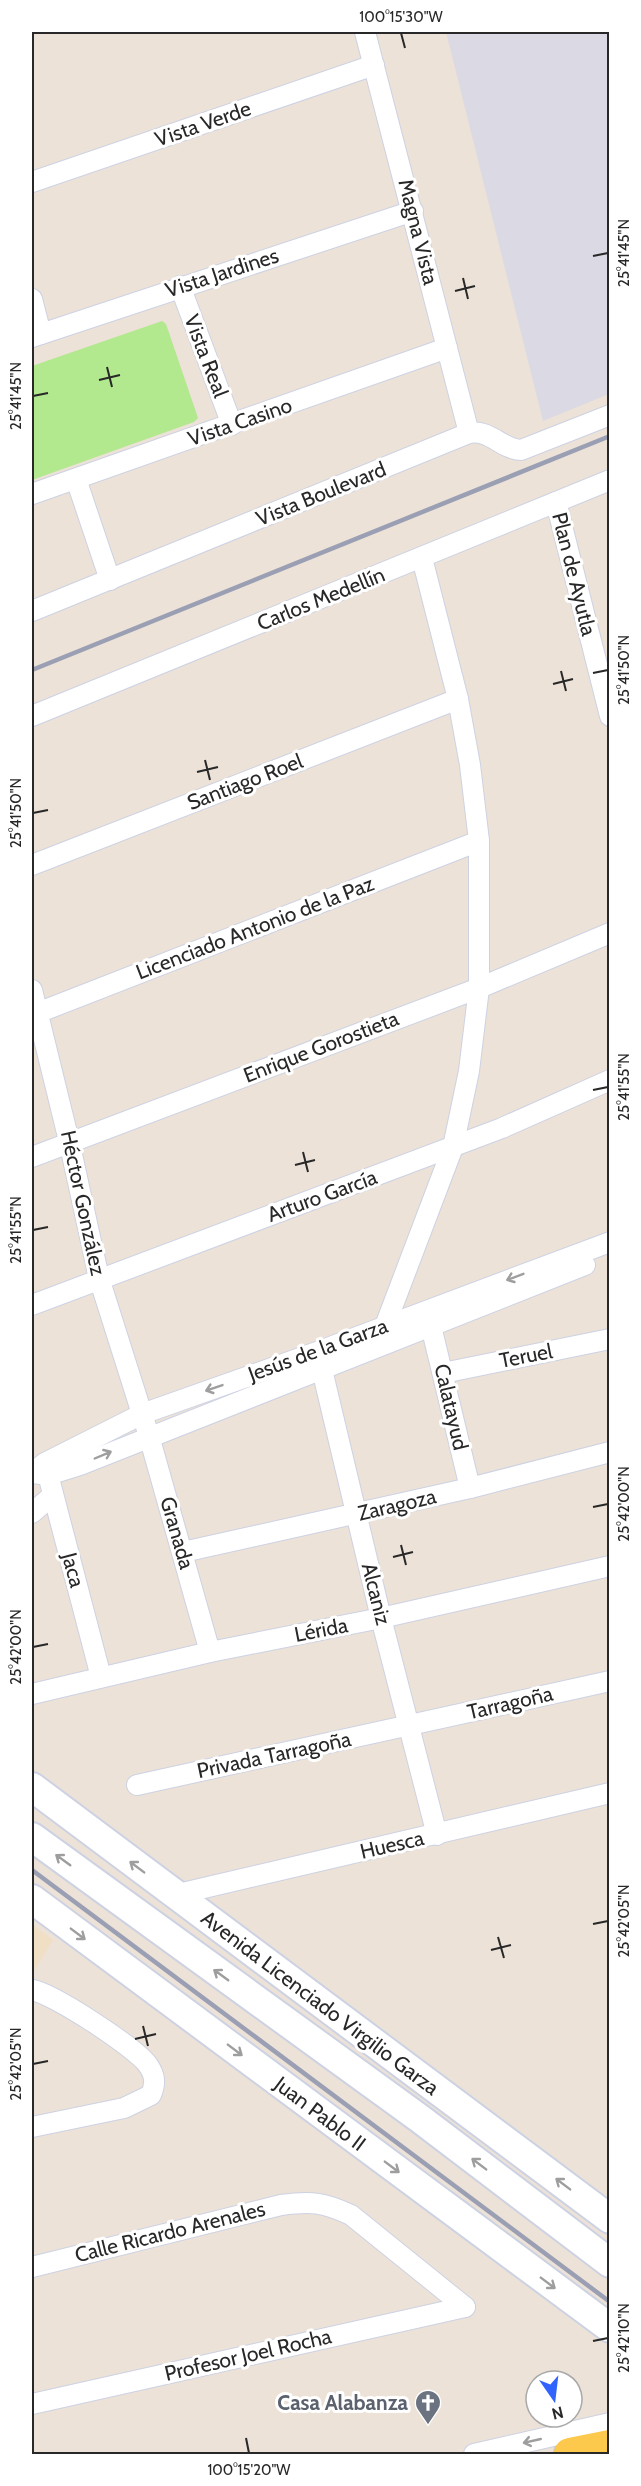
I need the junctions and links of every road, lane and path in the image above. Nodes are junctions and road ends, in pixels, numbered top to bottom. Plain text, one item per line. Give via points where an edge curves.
1 (365, 32) edge
2 (374, 65) junction
3 (32, 183) edge
4 (412, 211) junction
5 (180, 286) junction
6 (32, 299) edge
7 (36, 335) edge
8 (447, 348) junction
9 (609, 414) edge
10 (232, 425) junction
11 (469, 433) junction
12 (76, 479) junction
13 (609, 480) edge
14 (32, 494) edge
15 (556, 502) junction
16 (422, 558) junction
17 (110, 580) junction
18 (32, 611) edge
19 (458, 699) junction
20 (32, 716) edge
21 (609, 716) edge
22 (479, 841) junction
23 (32, 865) edge
24 (609, 933) edge
25 (479, 988) junction
26 (32, 990) edge
27 (34, 1013) edge
28 (609, 1080) edge
29 (69, 1141) junction
30 (453, 1147) junction
31 (32, 1156) edge
32 (609, 1242) edge
33 (609, 1256) edge
34 (99, 1278) junction
35 (32, 1305) edge
36 (385, 1326) junction
37 (431, 1326) junction
38 (609, 1339) edge
39 (320, 1360) junction
40 (443, 1373) junction
41 (142, 1414) junction
42 (150, 1436) junction
43 (609, 1452) edge
44 (39, 1471) edge
45 (470, 1488) junction
46 (53, 1495) junction
47 (32, 1513) edge
48 (356, 1514) junction
49 (183, 1552) junction
50 (609, 1566) edge
51 (381, 1618) junction
52 (210, 1652) junction
53 (101, 1677) junction
54 (609, 1681) edge
55 (32, 1694) edge
56 (411, 1726) junction
57 (137, 1785) dead end
58 (32, 1787) edge
59 (609, 1793) edge
60 (437, 1835) junction
61 (32, 1837) edge
62 (174, 1895) junction
63 (32, 1899) edge
64 (232, 1937) junction
65 (32, 1989) edge
66 (419, 2118) junction
67 (32, 2127) edge
68 (609, 2219) edge
69 (609, 2264) edge
70 (32, 2267) edge
71 (465, 2307) joint
72 (609, 2328) edge
73 (32, 2404) edge
74 (609, 2422) edge
75 (609, 2446) edge
76 (474, 2454) edge
77 (570, 2454) edge

1 - 2 street, Magna Vista
2 - 3 street, Vista Verde
2 - 4 street, Magna Vista
4 - 5 street, Vista Jardines
4 - 8 street, Magna Vista
5 - 7 street, Vista Jardines
5 - 10 street, Vista Real
6 - 7 street
8 - 10 street, Vista Casino
8 - 11 street, Magna Vista
9 - 11 street via 521,450 483,432
10 - 12 street, Vista Casino
11 - 17 street, Vista Boulevard
12 - 14 street, Vista Casino
12 - 17 street
13 - 15 street, Carlos Medellín
15 - 16 street, Carlos Medellín
15 - 21 street, Plan de Ayutla
16 - 19 street
16 - 20 street, Carlos Medellín
17 - 18 street, Vista Boulevard
19 - 22 street
19 - 23 street, Santiago Roel
22 - 25 street
22 - 27 street, Licenciado Antonio de la Paz
24 - 25 street, Enrique Gorostieta
25 - 29 street, Enrique Gorostieta
25 - 30 street via 469,1071
26 - 27 street, Héctor González
27 - 29 street, Héctor González
28 - 30 street, Arturo García
29 - 31 street, Enrique Gorostieta
29 - 34 street, Héctor González
30 - 34 street, Arturo García
30 - 36 street
32 -> 36 street, Jesús de la Garza
33 - 37 street, Jesús de la Garza
34 - 35 street, Arturo García
34 - 41 street, Héctor González
36 - 39 street, Jesús de la Garza
37 - 39 street, Jesús de la Garza
37 - 40 street, Calatayud
38 - 40 street, Teruel
39 -> 41 street, Jesús de la Garza
39 - 42 street, Jesús de la Garza
39 - 48 street, Alcaniz
40 - 45 street, Calatayud
41 - 42 street, Granada
41 - 44 street, Jesús de la Garza
44 -> 42 street, Jesús de la Garza via 80,1465
42 - 49 street, Granada
43 - 45 street, Zaragoza
44 - 46 street, Jaca
45 - 48 street, Zaragoza
46 - 47 street
46 - 53 street, Jaca
48 - 49 street, Zaragoza
48 - 51 street, Alcaniz
49 - 52 street, Granada
50 - 51 street, Lérida
51 - 52 street, Lérida
51 - 56 street, Alcaniz
52 - 53 street, Lérida
53 - 55 street, Lérida
54 - 56 street, Tarragoña
56 - 57 street, Privada Tarragoña
56 - 60 street, Alcaniz
62 -> 58 main road, Avenida Licenciado Virgilio Garza
59 - 60 street, Huesca
60 - 62 street, Huesca
66 -> 61 main road
62 - 64 main road, Avenida Licenciado Virgilio Garza
63 -> 72 main road, Juan Pablo II
64 - 66 main road
68 -> 64 main road, Avenida Licenciado Virgilio Garza
65 - 67 street via 54,1997 133,2051 146,2063 155,2085 151,2095 124,2108
69 -> 66 main road
70 - 71 street, Calle Ricardo Arenales via 310,2201 351,2216
71 - 73 street, Profesor Joel Rocha
74 -> 76 street
75 - 77 main road

